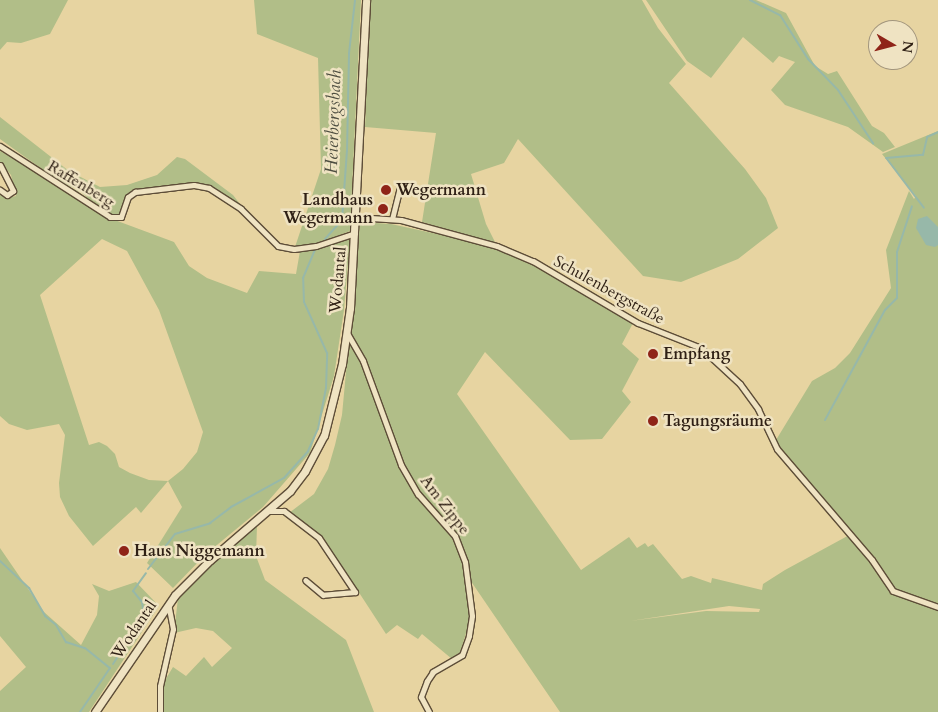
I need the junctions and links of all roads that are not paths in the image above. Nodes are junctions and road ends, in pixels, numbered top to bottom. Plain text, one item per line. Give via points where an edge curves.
1 (366, 0) edge
2 (0, 146) edge
3 (0, 165) edge
4 (400, 187) dead end
5 (0, 190) edge
6 (356, 217) junction
7 (392, 219) junction
8 (356, 233) junction
9 (347, 333) junction
10 (269, 511) junction
11 (305, 580) dead end
12 (168, 604) junction
13 (938, 607) edge
14 (95, 712) edge
15 (160, 712) edge
16 (429, 712) edge

1 - 6 main road, Wodantal
2 - 8 street, Raffenberg via 110,217 121,217 128,197 135,192 194,185 209,188 241,209 278,246 294,249 316,246
3 - 5 street via 13,191 6,195
4 - 7 street
6 - 7 street, Schulenbergstraße
6 - 8 main road, Wodantal
7 - 13 street, Schulenbergstraße via 474,238 519,254 638,323 708,354 740,384 758,409 777,448 872,560 893,591
8 - 9 main road, Wodantal
9 - 10 main road, Wodantal via 324,436 305,471
9 - 16 street, Am Zippe via 363,361 401,465 418,494 455,536 465,562 472,616 469,636 462,655 433,672 427,681 421,697
10 - 11 street via 284,511 318,538 355,592 323,595
10 - 12 main road, Wodantal via 210,560
12 - 14 main road, Wodantal
12 - 15 street via 173,629 160,686

